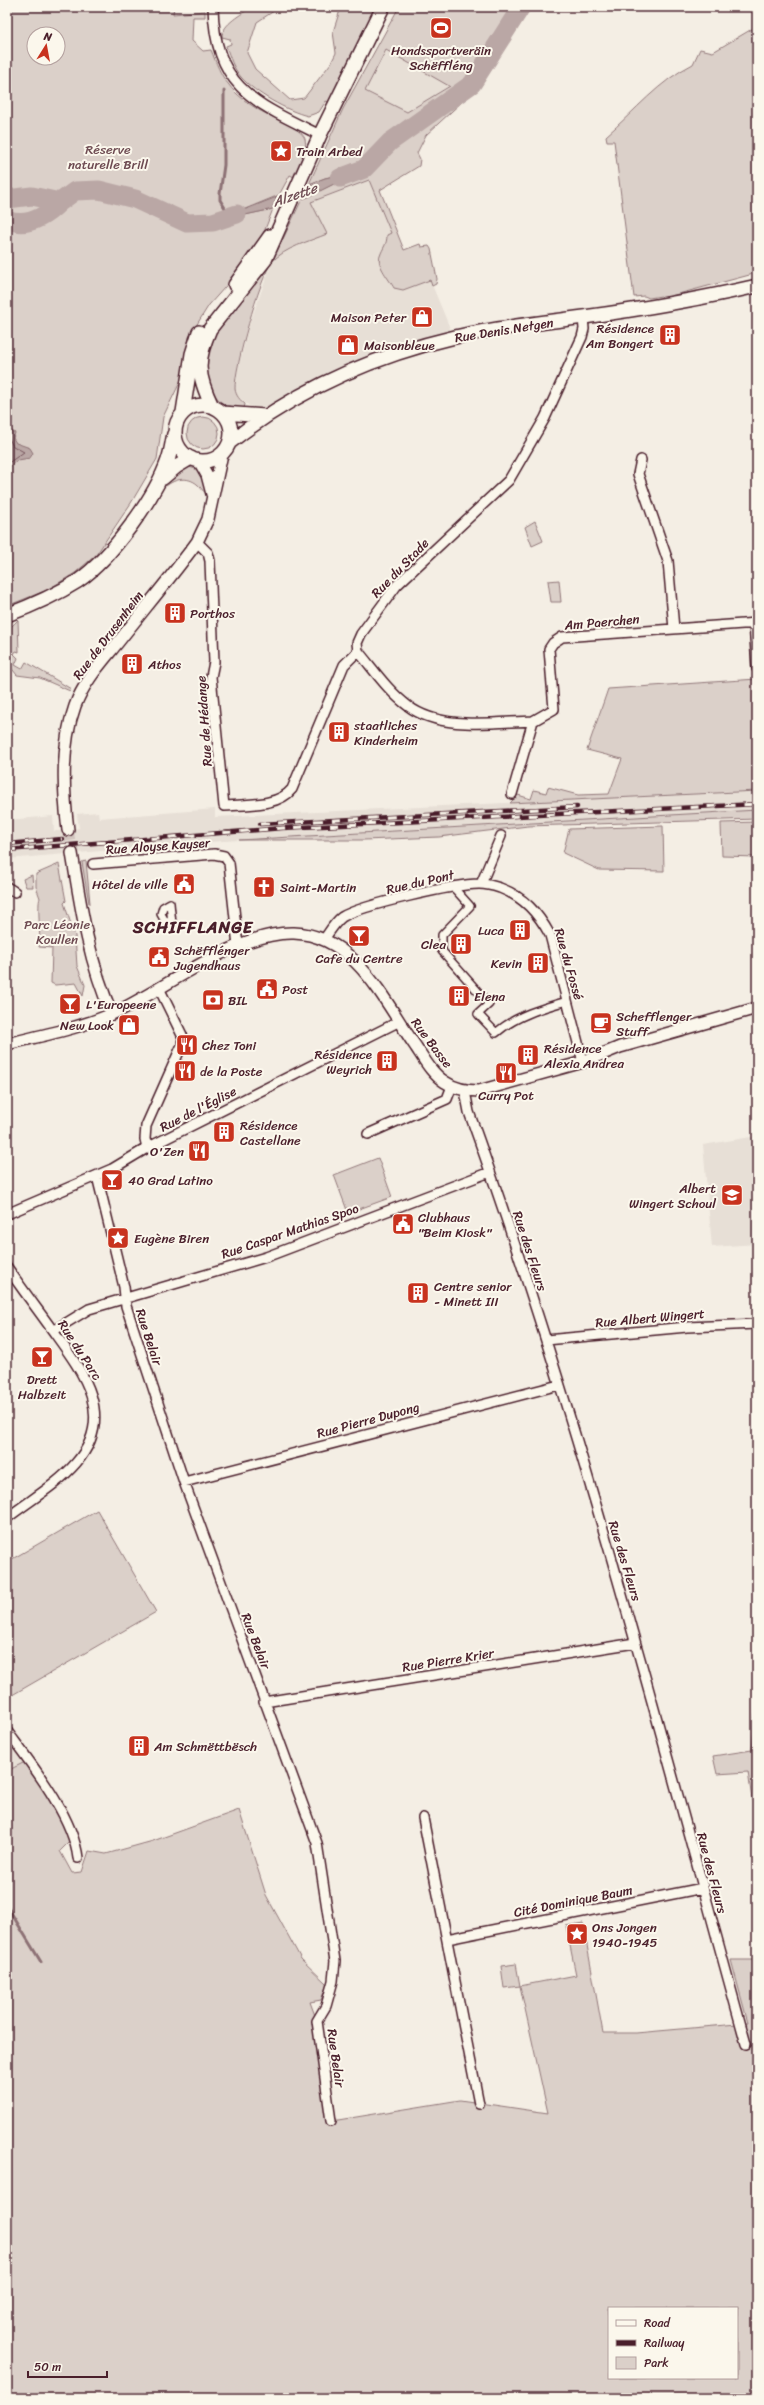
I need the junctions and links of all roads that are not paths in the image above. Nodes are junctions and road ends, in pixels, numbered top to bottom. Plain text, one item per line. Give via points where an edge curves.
1 (213, 7) edge
2 (383, 7) edge
3 (390, 7) edge
4 (351, 73) junction
5 (320, 135) junction
6 (286, 210) junction
7 (757, 286) edge
8 (583, 317) junction
9 (217, 409) junction
10 (183, 412) junction
11 (265, 416) junction
12 (174, 434) junction
13 (226, 448) junction
14 (195, 460) junction
15 (641, 460) dead end
16 (158, 484) junction
17 (212, 496) junction
18 (196, 542) junction
19 (7, 615) edge
20 (756, 623) edge
21 (674, 629) junction
22 (358, 651) junction
23 (757, 668) edge
24 (533, 721) junction
25 (512, 794) dead end
26 (68, 830) tunnel mouth
27 (501, 836) dead end
28 (72, 853) tunnel mouth
29 (94, 864) dead end
30 (481, 884) junction
31 (453, 887) junction
32 (325, 938) junction
33 (238, 946) junction
34 (159, 988) junction
35 (567, 1001) junction
36 (757, 1008) edge
37 (112, 1014) junction
38 (398, 1022) junction
39 (7, 1044) edge
40 (583, 1062) junction
41 (452, 1086) junction
42 (465, 1090) junction
43 (368, 1134) dead end
44 (147, 1148) junction
45 (490, 1172) junction
46 (97, 1176) junction
47 (7, 1214) edge
48 (7, 1267) edge
49 (124, 1297) junction
50 (757, 1324) edge
51 (53, 1331) junction
52 (546, 1340) junction
53 (558, 1384) junction
54 (184, 1482) junction
55 (7, 1518) edge
56 (636, 1643) junction
57 (264, 1702) junction
58 (7, 1731) edge
59 (424, 1818) dead end
60 (78, 1858) dead end
61 (703, 1888) junction
62 (447, 1939) junction
63 (746, 2044) dead end
64 (480, 2104) dead end
65 (331, 2122) dead end

1 - 5 street via 219,52 235,82 262,105
2 - 4 main road
3 - 4 main road
4 - 5 main road
5 - 6 main road
6 - 9 main road via 266,260 210,329 204,342 199,372
6 - 10 main road via 243,276 203,325 192,354
7 - 8 main road, Rue Denis Netgen via 692,301
8 - 11 main road, Rue Denis Netgen via 477,332 419,347 376,361 328,382
8 - 22 street, Rue du Stade via 584,329 576,350 545,418 509,480 397,585 361,634 357,642
9 - 10 main road via 197,405
9 - 11 main road
9 - 13 main road via 231,427
10 - 12 main road via 175,426
11 - 13 main road, Rue Denis Netgen
12 - 14 main road via 179,448
12 - 16 main road via 169,460
13 - 14 main road via 215,458
13 - 17 street, Rue de Drusenheim
14 - 16 main road via 176,466
14 - 17 street via 207,476
15 - 21 street via 638,474 668,561
16 - 19 main road via 107,554 78,580 46,599
17 - 18 street, Rue de Drusenheim via 208,519
18 - 22 street, Rue de Hédange via 208,554 210,561 214,662 212,677 224,806 280,799 288,795 344,665
18 - 26 street, Rue de Drusenheim via 92,675 76,705 68,731 64,770
20 - 21 street, Am Paerchen
20 - 23 street, Am Paerchen
21 - 24 street, Am Paerchen via 562,637 549,649 554,709
22 - 24 street via 394,694 409,707 425,715 454,722
24 - 25 street
27 - 30 street
28 - 37 street via 86,939 94,970
29 - 33 street, Rue Aloyse Kayser via 214,854 224,856 229,863
30 - 31 street, Rue du Pont
30 - 35 street, Rue du Fossé via 515,895 530,906 541,919 553,946
31 - 32 street, Rue du Pont via 389,902 343,917
31 - 35 street via 470,906 442,935 442,951 489,1004 478,1014 496,1033 505,1025 543,1008
32 - 33 street, Rue Basse via 310,934 280,934
32 - 38 street, Rue Basse via 342,948 360,967
33 - 34 street, Rue Basse
34 - 37 street, Rue Basse
34 - 44 street via 183,1037 182,1045 146,1126
35 - 40 street, Rue du Fossé
36 - 40 street, Rue Basse via 620,1047
37 - 39 street, Rue Basse via 92,1022
38 - 41 street, Rue Basse via 430,1068
38 - 44 street, Rue de l'Église
40 - 42 street, Rue Basse via 479,1091
41 - 42 street, Rue Basse
41 - 43 street via 447,1099
42 - 45 street, Rue des Fleurs via 469,1112
44 - 46 street, Rue de l'Église
45 - 49 street, Rue Caspar Mathias Spoo via 266,1257
45 - 52 street, Rue des Fleurs
46 - 47 street, Rue de l'Église
46 - 49 street, Rue Belair via 124,1287
48 - 51 street, Rue du Parc
49 - 51 street, Rue Caspar Mathias Spoo via 89,1308
49 - 54 street, Rue Belair
50 - 52 street, Rue Albert Wingert via 687,1327
51 - 55 street, Rue du Parc via 91,1390 95,1409 92,1432 86,1449 76,1463
52 - 53 street, Rue des Fleurs
53 - 54 street, Rue Pierre Dupong
53 - 56 street, Rue des Fleurs
54 - 57 street, Rue Belair
56 - 57 street, Rue Pierre Krier
56 - 61 street, Rue des Fleurs
57 - 65 street, Rue Belair via 308,1814 317,1843 323,1878 335,1960 333,1981 326,2006 317,2021
58 - 60 street via 29,1760 75,1836
59 - 62 street
61 - 62 street, Cité Dominique Baum
61 - 63 street, Rue des Fleurs
62 - 64 street

